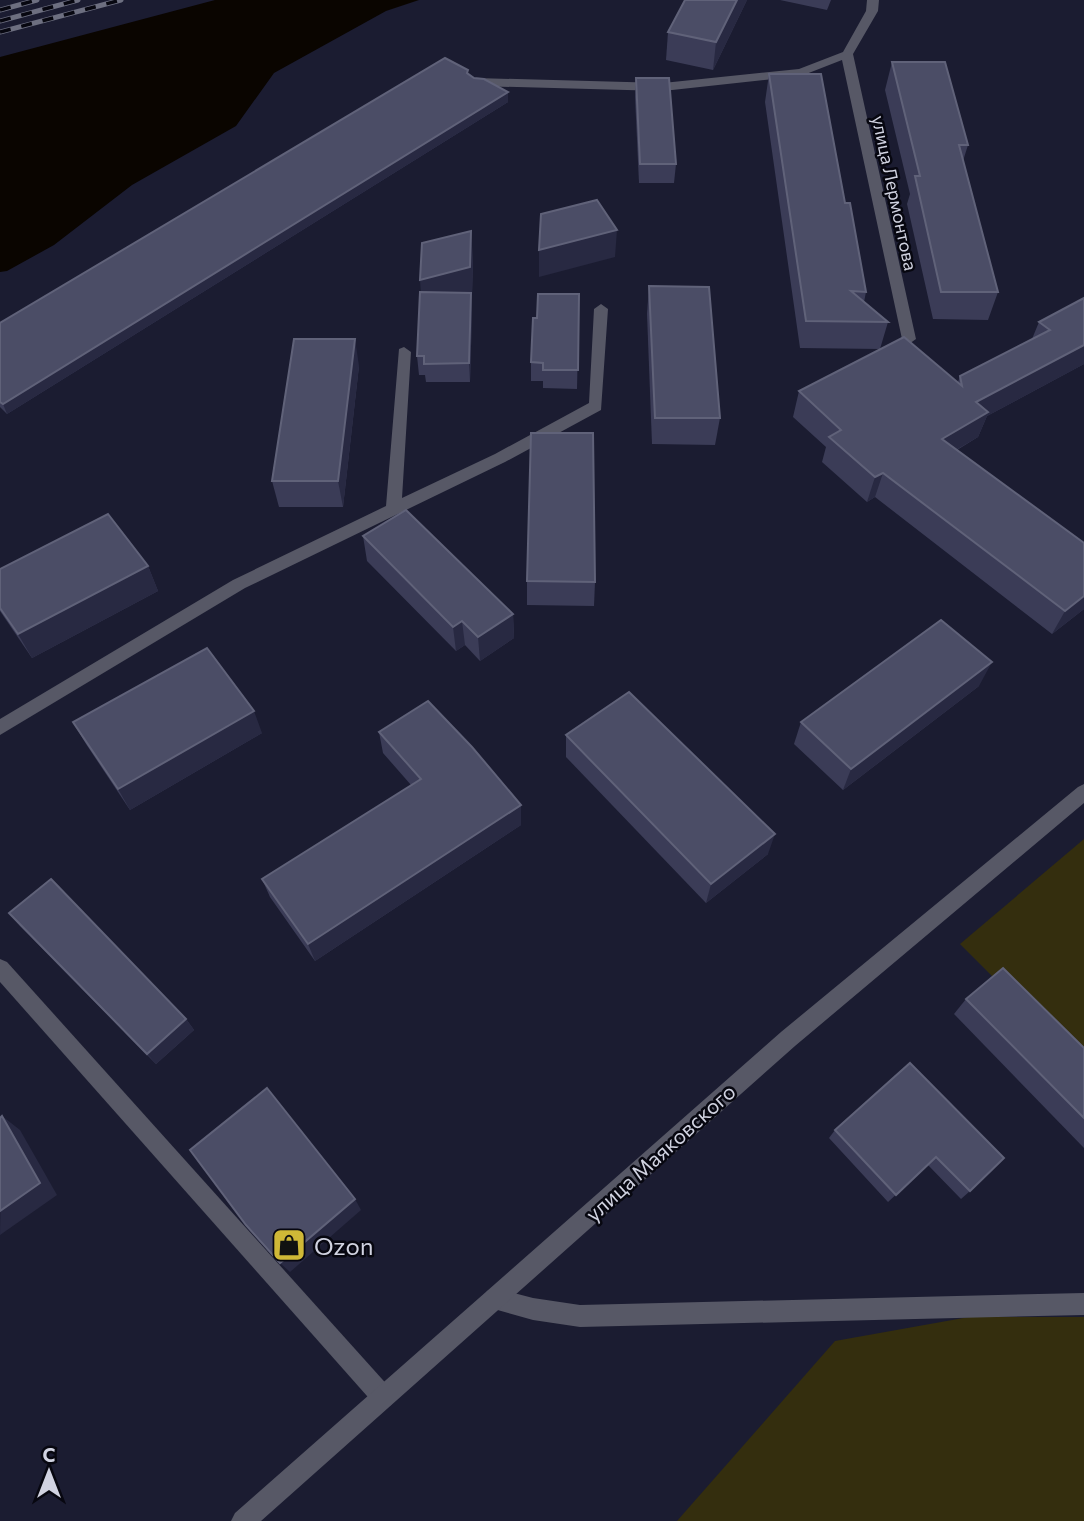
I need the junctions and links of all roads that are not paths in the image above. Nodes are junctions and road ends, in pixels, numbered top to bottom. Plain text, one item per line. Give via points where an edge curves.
1 (873, 0) edge
2 (847, 54) junction
3 (476, 82) edge
4 (601, 309) dead end
5 (909, 339) edge
6 (404, 352) dead end
7 (394, 509) junction
8 (0, 728) edge
9 (1084, 792) edge
10 (0, 968) edge
11 (495, 1299) junction
12 (1084, 1304) edge
13 (383, 1397) junction
14 (243, 1521) edge

1 - 2 street via 872,11
2 - 3 street via 801,72 663,87
2 - 5 street, улица Лермонтова
4 - 7 street via 596,406
6 - 7 street
7 - 8 street via 239,584
9 - 11 street, улица Маяковского via 788,1039
10 - 13 street
11 - 12 street via 580,1316
11 - 13 street, улица Маяковского
13 - 14 street, улица Маяковского

